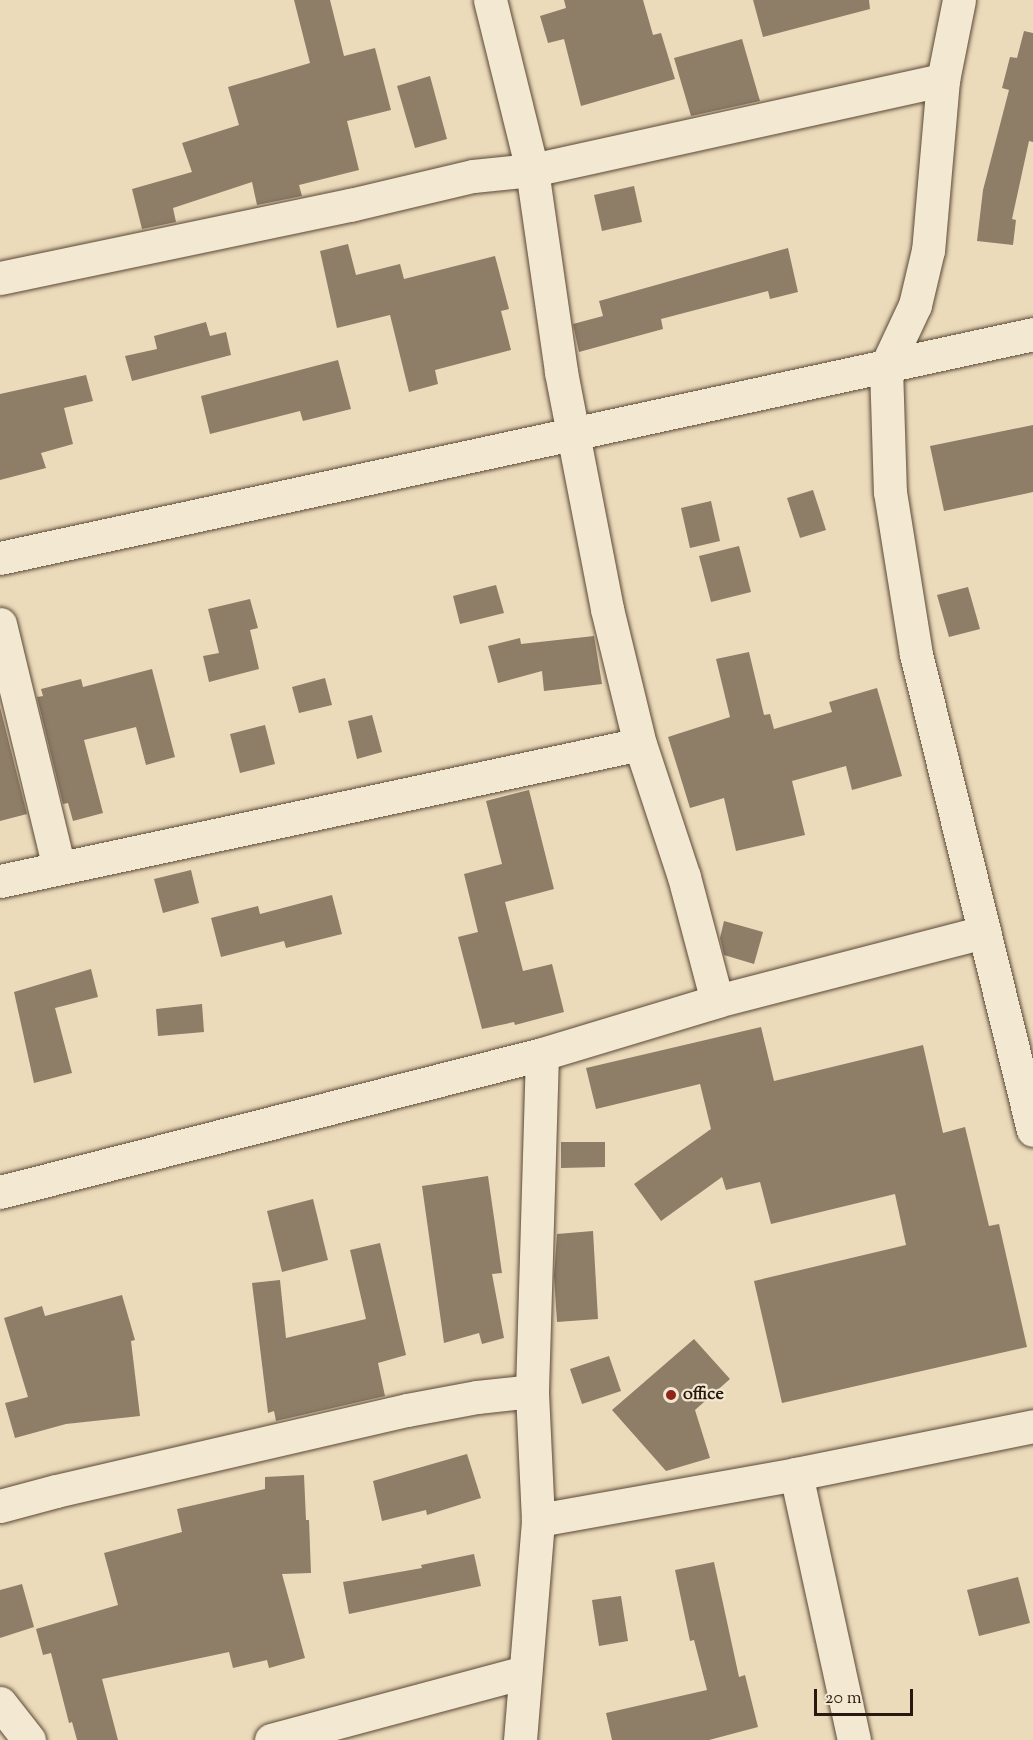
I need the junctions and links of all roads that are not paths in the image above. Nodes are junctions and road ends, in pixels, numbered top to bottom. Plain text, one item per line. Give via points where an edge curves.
1 (490, 0) edge
2 (959, 0) edge
3 (943, 80) junction
4 (532, 170) junction
5 (0, 278) edge
6 (1033, 334) edge
7 (886, 367) junction
8 (573, 435) junction
9 (0, 558) edge
10 (0, 624) edge
11 (640, 744) junction
12 (58, 867) junction
13 (0, 881) edge
14 (984, 932) junction
15 (717, 1001) junction
16 (542, 1054) junction
17 (1033, 1130) edge
18 (0, 1192) edge
19 (532, 1391) junction
20 (1033, 1426) edge
21 (796, 1474) junction
22 (0, 1506) edge
23 (538, 1520) junction
24 (525, 1672) junction
25 (0, 1703) edge
26 (29, 1740) edge
27 (271, 1740) edge
28 (520, 1740) edge
29 (854, 1740) edge

1 - 4 street
2 - 3 street
3 - 4 street
3 - 7 street via 928,250 915,305
4 - 5 street via 473,176
4 - 8 street
6 - 7 street
7 - 8 street
7 - 14 street via 890,492 916,654
8 - 9 street
8 - 11 street via 606,609
10 - 12 street
11 - 12 street
11 - 15 street via 684,877
12 - 13 street
14 - 15 street
14 - 17 street
15 - 16 street
16 - 18 street
16 - 19 street
19 - 22 street via 477,1396 407,1410
19 - 23 street
20 - 21 street
21 - 23 street
21 - 29 street
23 - 24 street
24 - 27 street
24 - 28 street
25 - 26 street

